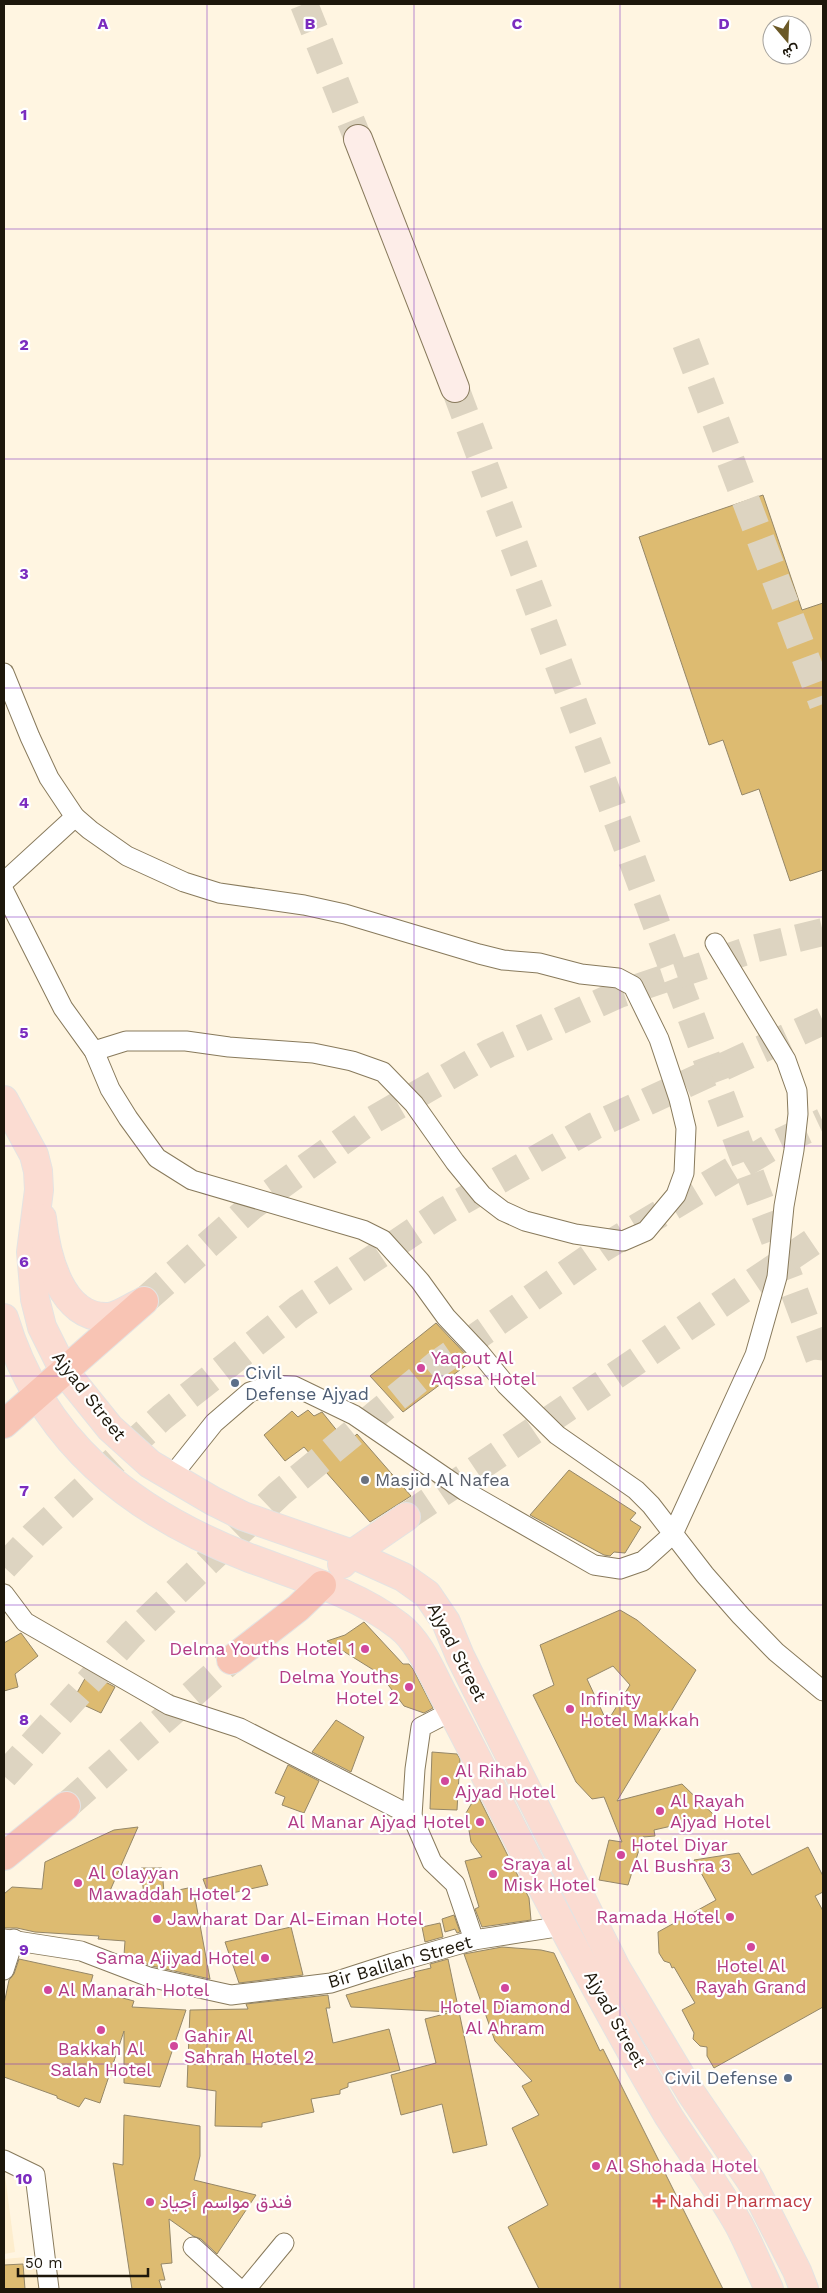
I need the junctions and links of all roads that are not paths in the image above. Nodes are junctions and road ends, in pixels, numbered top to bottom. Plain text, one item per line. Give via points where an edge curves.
1 (358, 139) tunnel mouth
2 (455, 388) tunnel mouth
3 (4, 673) edge
4 (75, 817) junction
5 (4, 882) edge
6 (4, 891) edge
7 (715, 943) dead end
8 (94, 1052) junction
9 (4, 1100) edge
10 (39, 1190) junction
11 (144, 1301) joint
12 (4, 1318) edge
13 (64, 1371) junction
14 (38, 1395) junction
15 (4, 1424) edge
16 (171, 1477) junction
17 (406, 1516) tunnel mouth
18 (673, 1534) junction
19 (352, 1554) junction
20 (322, 1585) junction
21 (4, 1594) edge
22 (231, 1660) tunnel mouth
23 (823, 1691) edge
24 (452, 1711) junction
25 (66, 1806) tunnel mouth
26 (412, 1816) junction
27 (4, 1856) edge
28 (563, 1926) junction
29 (9, 1939) edge
30 (474, 1940) junction
31 (4, 1970) edge
32 (4, 2160) edge
33 (284, 2243) dead end
34 (193, 2247) dead end
35 (49, 2289) edge
36 (239, 2289) edge
37 (246, 2289) edge
38 (769, 2289) edge
39 (804, 2289) edge

1 - 2 street
3 - 4 street via 49,778
4 - 5 street
4 - 8 street via 127,856 184,882 219,893 345,914 503,960 618,978 633,986 659,1039 679,1099 686,1128 684,1174 676,1195 646,1231 623,1241 575,1234 525,1221 503,1211 482,1195 414,1104 383,1072 352,1061 313,1054 186,1041 126,1041
6 - 8 street via 63,1008
7 - 18 street via 786,1060 797,1092 798,1114 777,1277 755,1355
8 - 18 street via 110,1089 157,1158 192,1180 363,1230 383,1240 506,1386 557,1435 636,1490
9 - 10 main road, Ajyad Street via 34,1155
10 - 11 main road via 44,1233 54,1266 63,1292 78,1309 92,1316 111,1317
10 - 13 main road, Ajyad Street via 31,1252 35,1300 42,1327
11 - 13 highway
12 - 14 main road, Ajyad Street via 14,1349
13 - 14 highway
13 - 16 main road, Ajyad Street via 121,1439
14 - 15 highway
14 - 20 main road, Ajyad Street via 80,1453 133,1498 211,1541
16 - 18 street via 214,1423 250,1392 271,1385 294,1386 354,1415 465,1491 594,1565 620,1569 643,1561
16 - 19 main road, Ajyad Street via 243,1516
17 - 19 main road
18 - 23 street via 705,1575 776,1652
19 - 20 main road
19 - 39 main road, Ajyad Street via 402,1577 427,1594 446,1622 616,1968 691,2093 751,2181
20 - 22 highway
20 - 24 main road, Ajyad Street via 402,1628 417,1647
21 - 26 street via 25,1622 169,1705 240,1728
24 - 26 street via 421,1727
24 - 28 main road, Ajyad Street
25 - 27 highway
26 - 30 street via 432,1862 455,1884
28 - 30 street, Bir Balilah Street
28 - 38 main road, Ajyad Street via 669,2116 739,2225
29 - 30 street, Bir Balilah Street via 81,1951 149,1977 231,1995 332,1983
29 - 31 street
32 - 35 street via 35,2175
33 - 37 street
34 - 36 street

